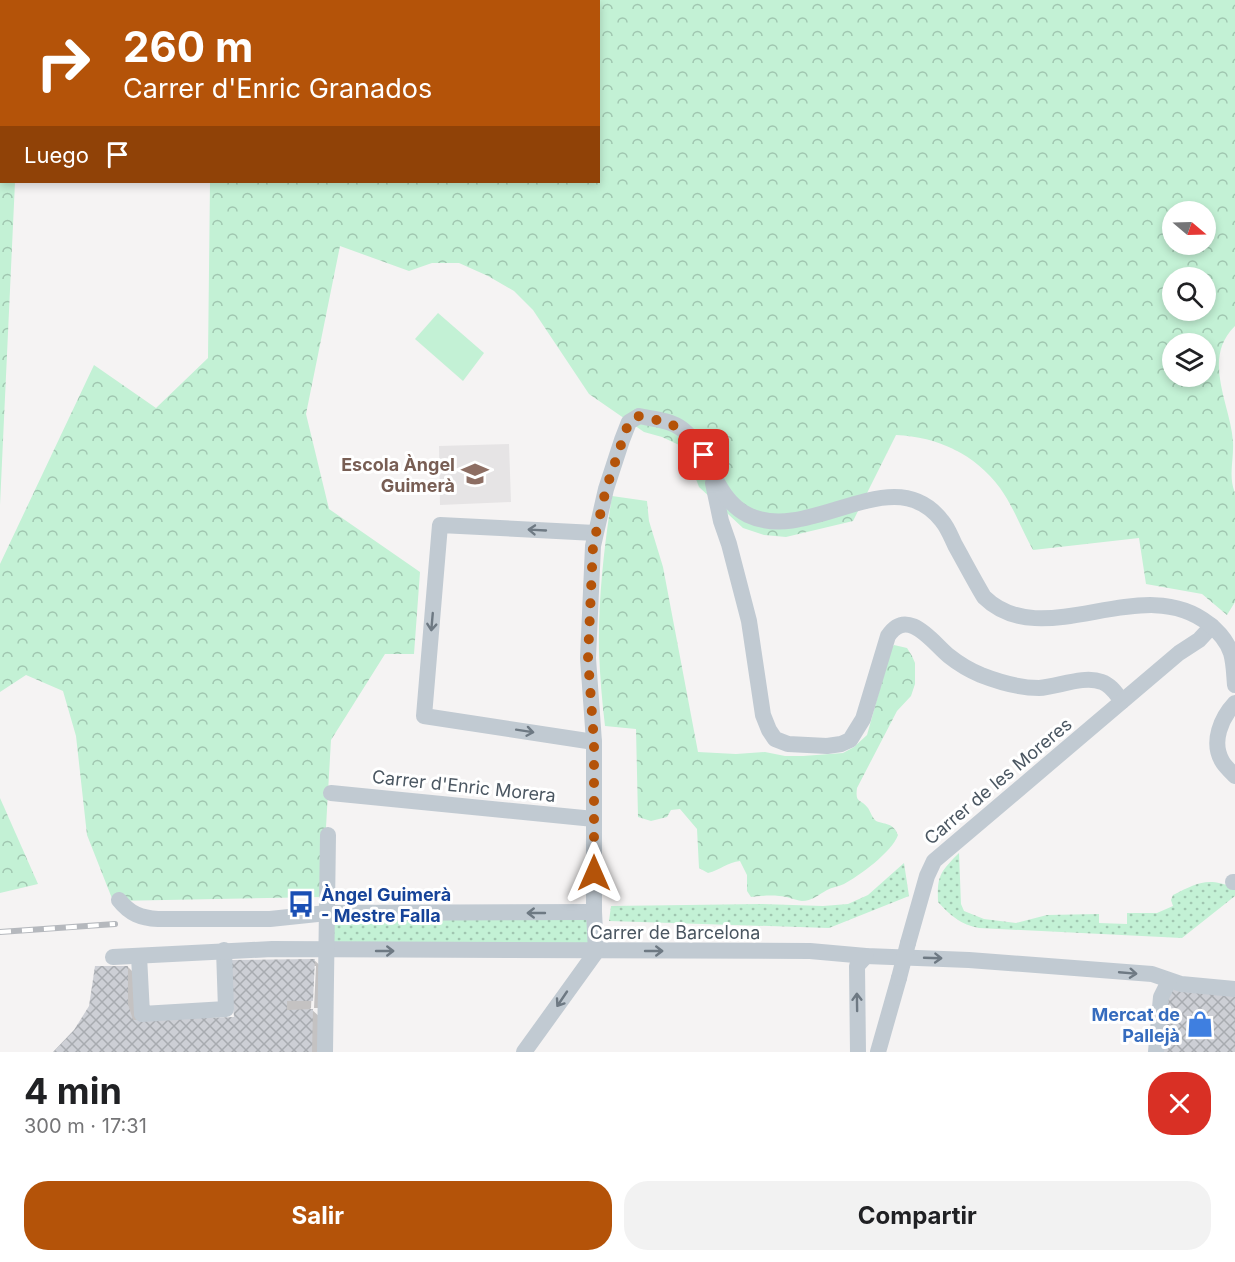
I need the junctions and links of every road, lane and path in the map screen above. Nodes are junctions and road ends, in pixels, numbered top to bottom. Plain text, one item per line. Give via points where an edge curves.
1 (711, 473) junction
2 (748, 515) junction
3 (596, 532) junction
4 (729, 544) junction
5 (1212, 626) junction
6 (1235, 685) edge
7 (1122, 701) junction
8 (1235, 703) edge
9 (594, 742) junction
10 (1235, 776) edge
11 (331, 792) dead end
12 (594, 819) junction
13 (328, 835) dead end
14 (119, 900) dead end
15 (594, 912) junction
16 (327, 913) junction
17 (224, 950) junction
18 (326, 950) junction
19 (596, 952) junction
20 (139, 956) junction
21 (866, 956) junction
22 (113, 957) dead end
23 (1169, 981) junction
24 (1235, 989) edge
25 (325, 1052) edge
26 (524, 1052) edge
27 (858, 1052) edge
28 (878, 1052) edge
29 (1156, 1052) edge

1 - 2 street via 722,493
1 - 3 street via 704,455 681,428 639,416 629,422 626,430
1 - 4 street
2 - 4 street via 732,520
2 - 5 street via 782,523 879,497 909,498 943,521 984,597 1009,614 1046,618 1143,604 1181,609
3 - 9 street via 588,658
3 -> 9 street via 440,525 424,716
4 - 7 street via 749,621 763,715 775,739 788,744 827,746 850,740 863,719 888,636 893,628 902,625 912,624 921,629 961,665 990,678 1040,688 1090,680 1103,682
5 - 6 street via 1230,651
5 - 7 street, Carrer de les Moreres
7 - 28 street, Carrer de les Moreres, bridge via 929,868
8 - 10 street via 1226,713 1218,750 1222,762
9 - 12 street
11 - 12 street, Carrer d'Enric Morera
12 - 15 street
13 - 16 street
14 - 16 street via 135,914 158,919 270,919
15 -> 16 street
15 - 19 street
16 - 18 street
17 - 18 street, Carrer de Barcelona
17 - 20 street, Carrer de Barcelona
17 - 20 street via 226,1009 142,1014
18 -> 19 street, Carrer de Barcelona
18 - 25 street
19 -> 21 street, Carrer de Barcelona via 810,951
19 -> 26 street
20 - 22 street, Carrer de Barcelona
21 -> 23 street, Carrer de Barcelona via 1057,966 1152,974
27 -> 21 street via 857,966
23 - 24 street, Carrer de Barcelona
23 - 29 street via 1161,997

